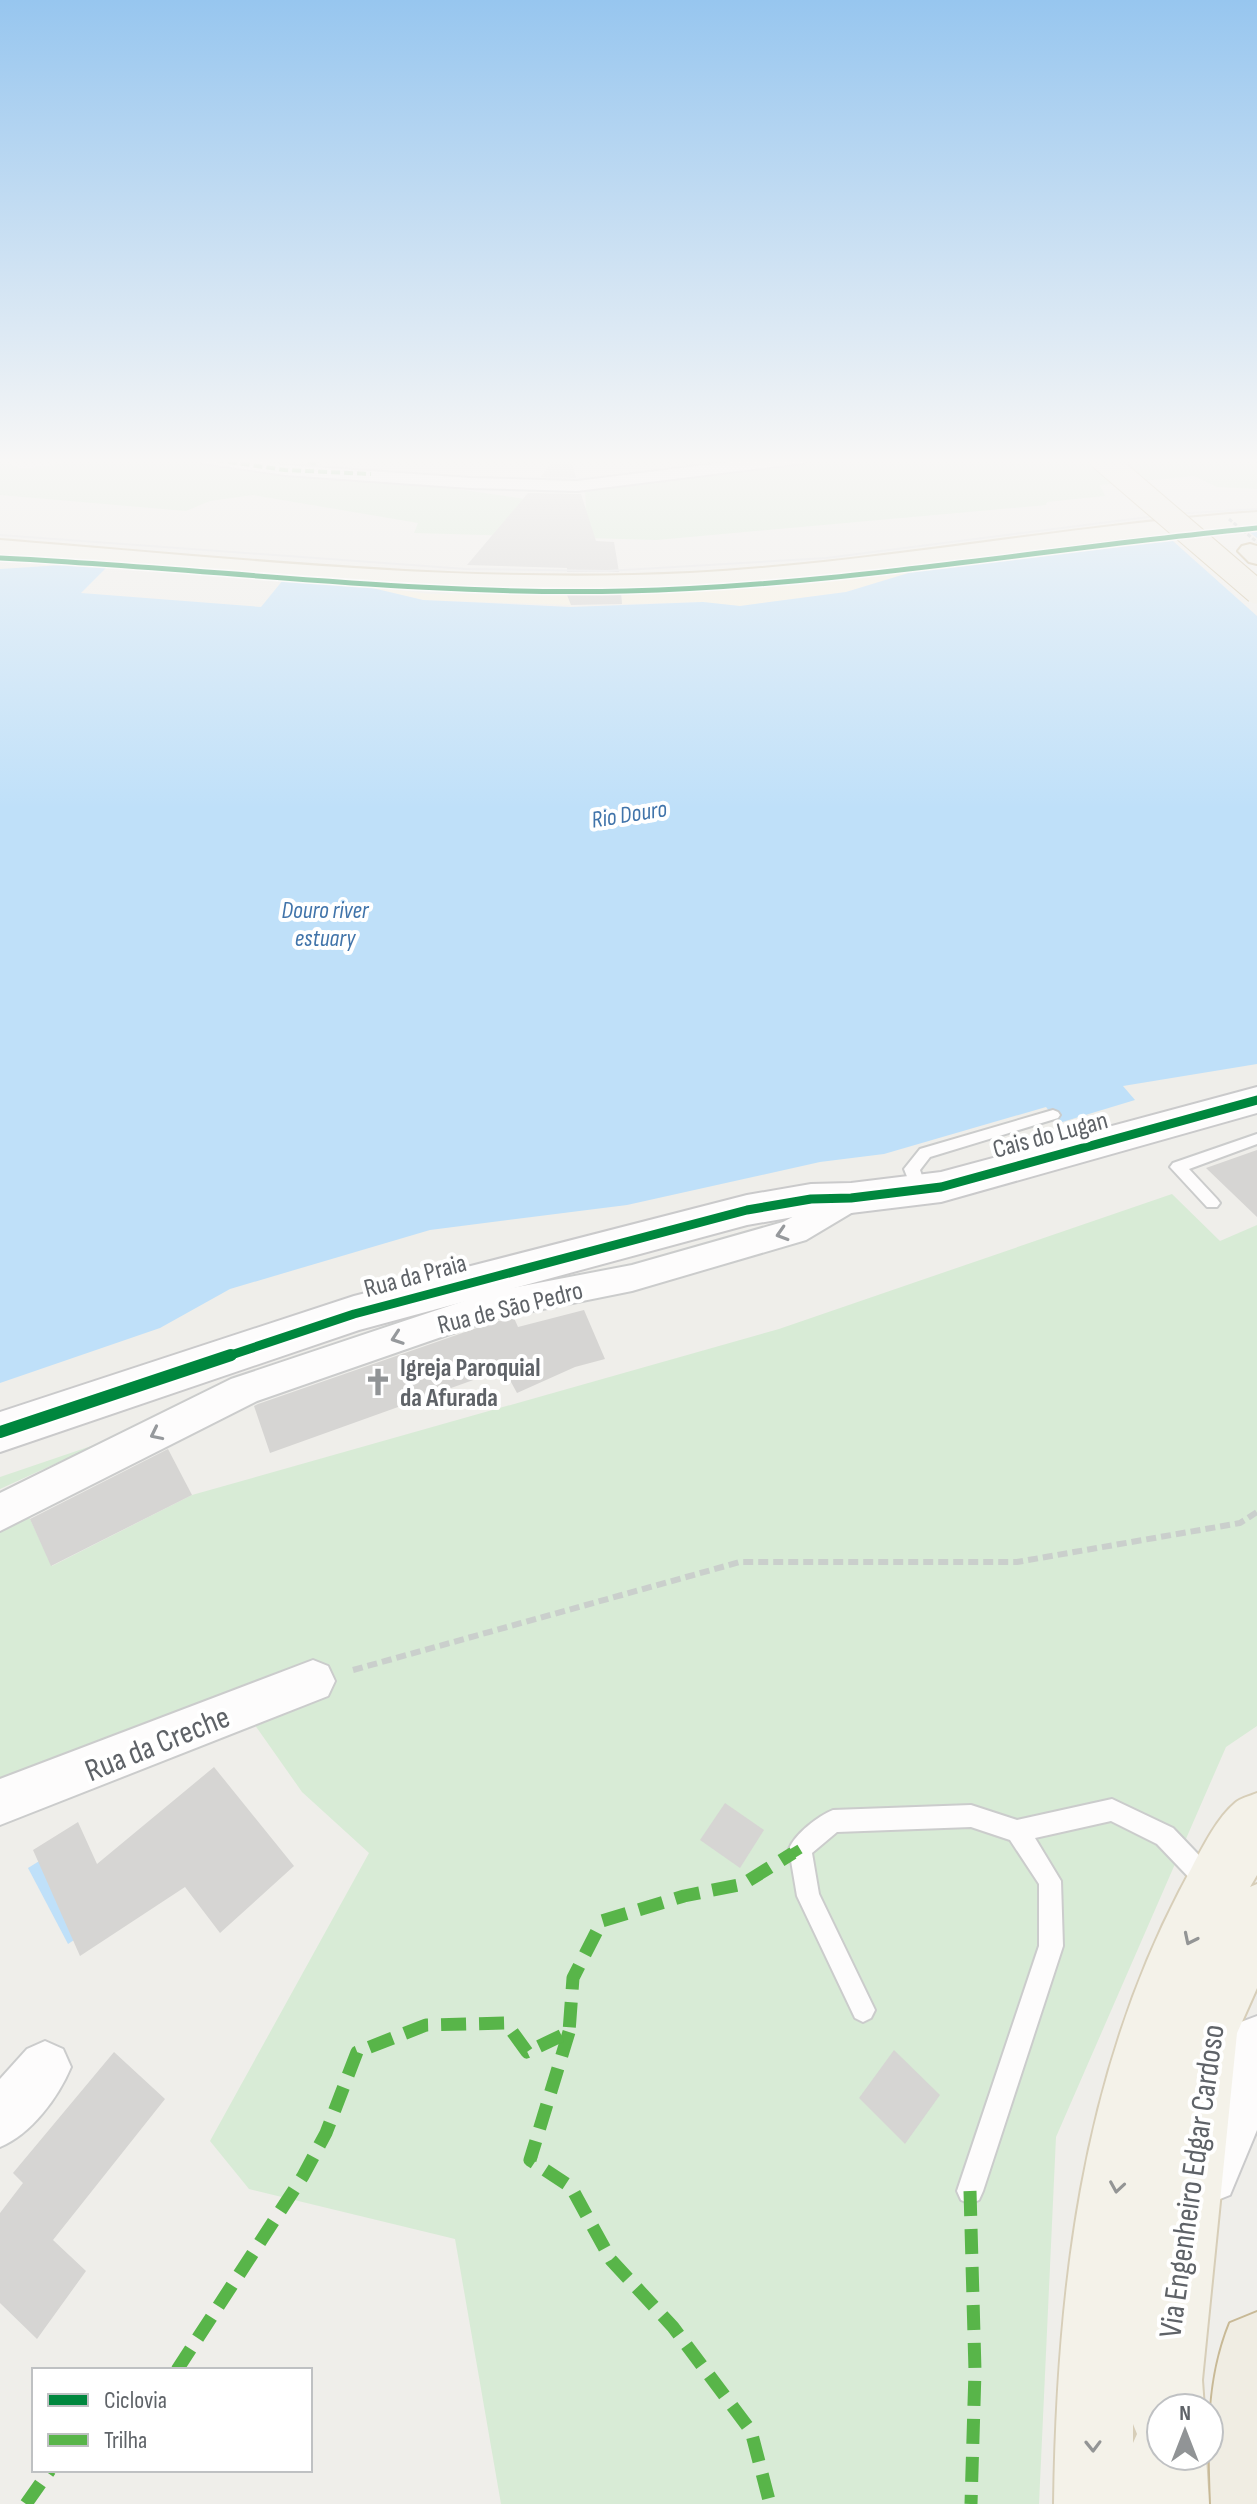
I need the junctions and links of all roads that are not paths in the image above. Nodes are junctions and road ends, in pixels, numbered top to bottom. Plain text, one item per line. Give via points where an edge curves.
1 (384, 575) edge
2 (726, 575) edge
3 (1237, 575) edge
4 (1257, 592) edge
5 (1257, 1100) edge
6 (1053, 1115) dead end
7 (1257, 1139) edge
8 (919, 1190) junction
9 (851, 1198) junction
10 (1212, 1203) dead end
11 (0, 1432) edge
12 (0, 1514) edge
13 (313, 1681) road end
14 (0, 1802) edge
15 (1257, 1823) edge
16 (1017, 1831) junction
17 (1236, 1902) edge
18 (863, 2010) dead end
19 (1257, 2049) edge
20 (45, 2067) dead end
21 (0, 2120) edge
22 (970, 2191) dead end
23 (1182, 2223) junction
24 (1257, 2350) edge
25 (1164, 2392) edge
26 (1168, 2472) edge
27 (1094, 2504) edge
28 (1169, 2504) edge
29 (1251, 2504) edge

1 - 2 main road via 608,583
3 - 4 highway, bridge
5 - 8 main road, Cais do Lugan
6 - 8 lane via 925,1153 912,1169
7 - 10 lane via 1178,1167
8 - 9 main road, Cais do Lugan
9 - 11 main road, Rua da Praia via 747,1210 354,1314
9 -> 12 street, Rua de São Pedro via 794,1231 632,1278 491,1306 244,1390
13 - 14 street, Rua da Creche via 115,1762
15 - 17 main road, Via Engenheiro Edgar Cardoso
16 - 17 lane via 1112,1810 1165,1836 1189,1865
16 - 18 lane via 971,1816 833,1821 800,1849 808,1896
16 - 22 lane via 1050,1881 1051,1946
17 - 23 main road, Via Engenheiro Edgar Cardoso via 1204,2031
17 -> 27 main road, Via Engenheiro Edgar Cardoso via 1183,1953 1138,2085 1122,2157 1098,2331
19 - 23 main road
20 - 21 street
23 - 25 main road, Via Engenheiro Edgar Cardoso
24 - 29 highway via 1247,2412
26 - 28 main road

